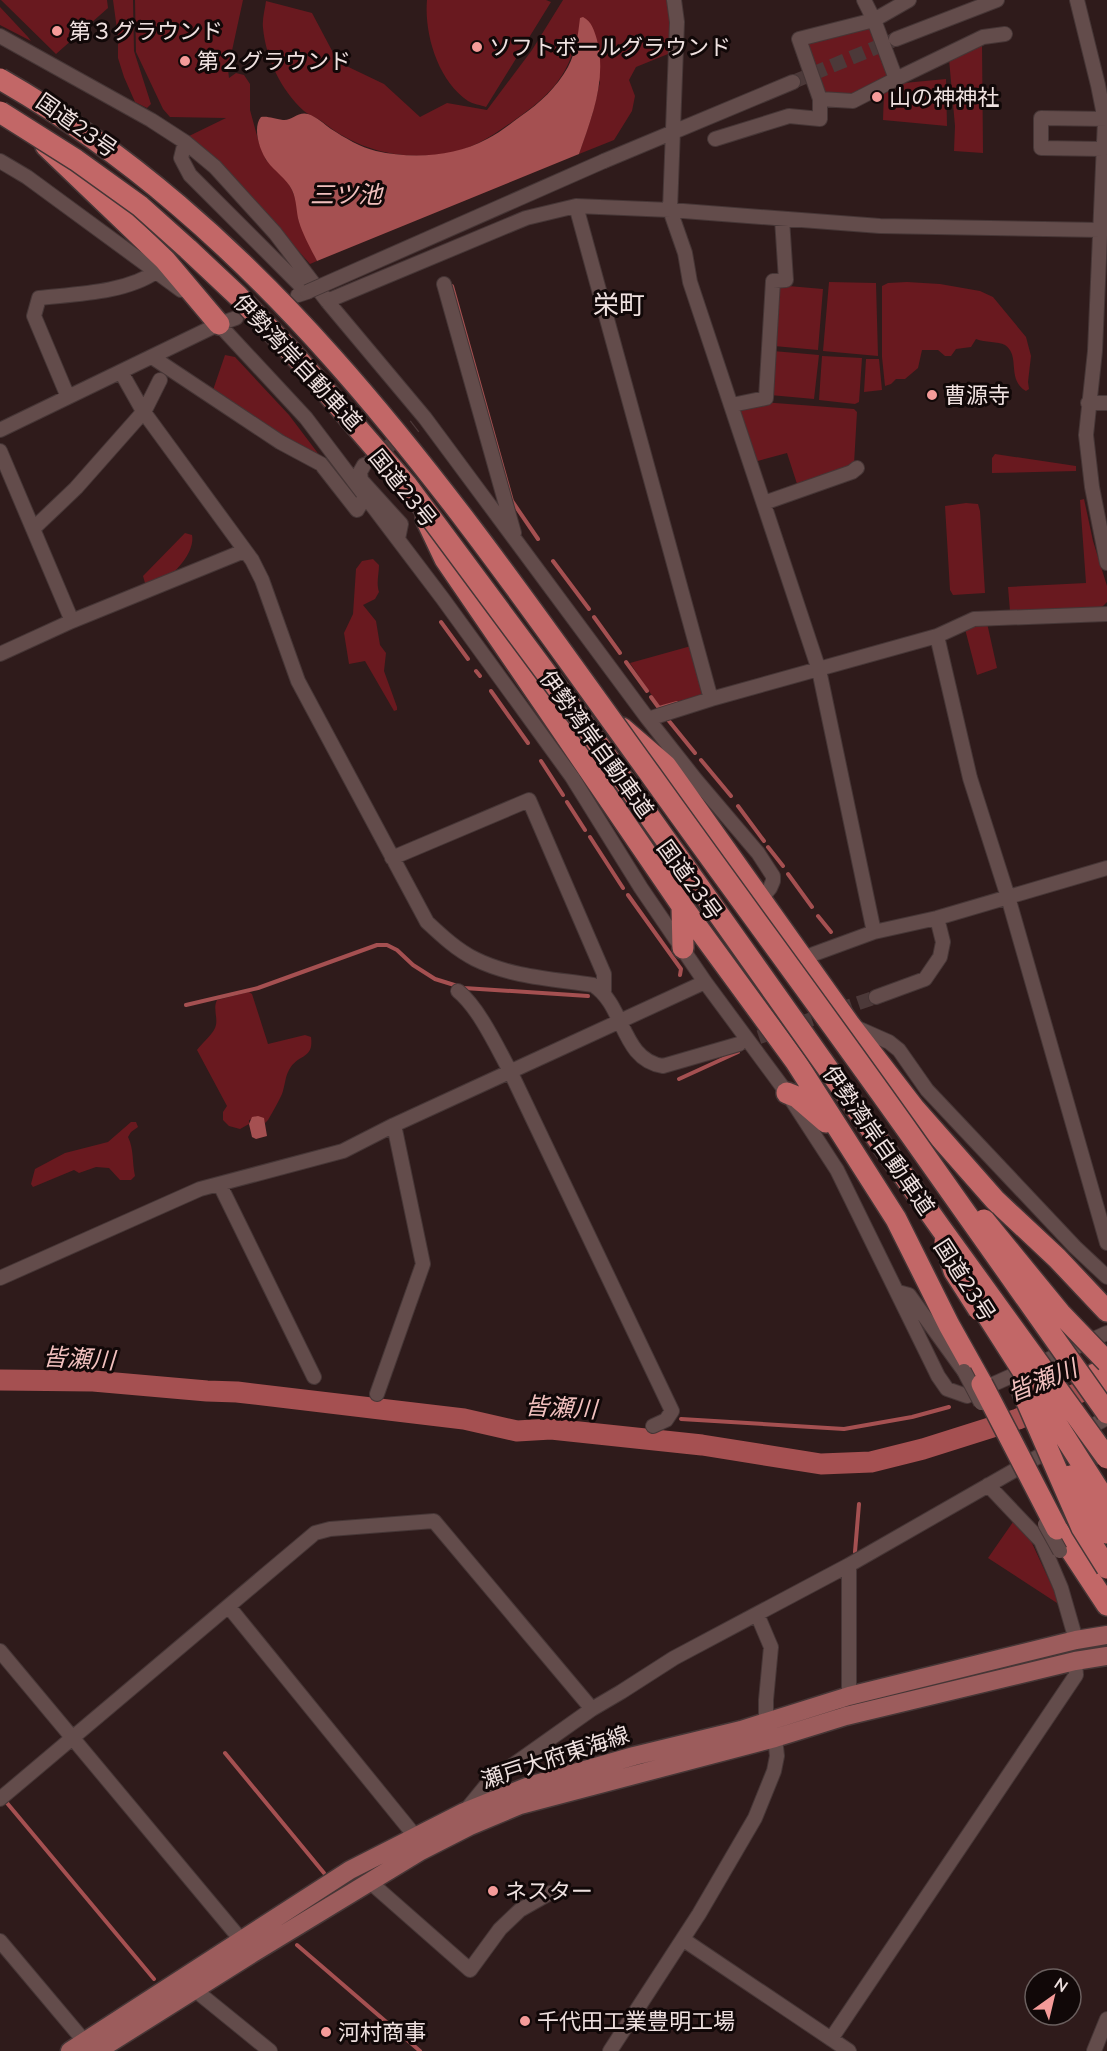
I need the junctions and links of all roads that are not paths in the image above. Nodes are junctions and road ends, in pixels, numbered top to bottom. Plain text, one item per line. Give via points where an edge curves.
1 (674, 0) edge
2 (864, 0) edge
3 (909, 0) edge
4 (997, 0) edge
5 (1077, 0) edge
6 (874, 20) junction
7 (1005, 34) dead end
8 (0, 36) edge
9 (896, 39) tunnel mouth
10 (0, 77) edge
11 (896, 79) junction
12 (793, 82) tunnel mouth
13 (820, 99) junction
14 (0, 114) edge
15 (1106, 121) edge
16 (674, 130) junction
17 (715, 139) dead end
18 (41, 141) junction
19 (185, 142) junction
20 (1103, 149) junction
21 (0, 161) edge
22 (576, 206) junction
23 (670, 210) junction
24 (782, 219) junction
25 (1100, 230) junction
26 (157, 271) junction
27 (444, 284) dead end
28 (327, 301) junction
29 (228, 321) junction
30 (152, 357) junction
31 (121, 372) junction
32 (160, 380) dead end
33 (68, 397) junction
34 (1088, 403) junction
35 (1107, 404) edge
36 (732, 405) junction
37 (143, 411) junction
38 (0, 430) edge
39 (0, 451) edge
40 (364, 465) dead end
41 (857, 468) dead end
42 (365, 497) junction
43 (764, 503) junction
44 (422, 511) junction
45 (33, 528) junction
46 (398, 539) junction
47 (516, 541) junction
48 (243, 551) junction
49 (1107, 563) edge
50 (1107, 614) edge
51 (72, 621) junction
52 (937, 636) junction
53 (0, 654) edge
54 (819, 670) junction
55 (711, 699) junction
56 (648, 719) junction
57 (621, 728) junction
58 (392, 858) junction
59 (1107, 868) edge
60 (1008, 897) junction
61 (760, 899) junction
62 (682, 906) junction
63 (937, 918) junction
64 (874, 932) junction
65 (682, 948) junction
66 (803, 958) junction
67 (705, 981) junction
68 (458, 991) dead end
69 (604, 991) junction
70 (876, 997) tunnel mouth
71 (621, 1020) junction
72 (850, 1025) junction
73 (739, 1044) tunnel mouth
74 (510, 1071) junction
75 (787, 1093) junction
76 (394, 1125) junction
77 (908, 1131) junction
78 (855, 1153) junction
79 (220, 1185) junction
80 (940, 1227) junction
81 (1107, 1243) edge
82 (1107, 1277) edge
83 (0, 1278) edge
84 (898, 1292) junction
85 (1107, 1311) edge
86 (1107, 1333) edge
87 (314, 1377) dead end
88 (1104, 1377) edge
89 (377, 1394) dead end
90 (1038, 1395) junction
91 (1107, 1413) edge
92 (1107, 1418) edge
93 (653, 1426) dead end
94 (1107, 1458) edge
95 (988, 1485) junction
96 (1107, 1503) edge
97 (1107, 1533) edge
98 (849, 1565) junction
99 (1107, 1568) edge
100 (1061, 1588) junction
101 (1107, 1605) edge
102 (229, 1607) junction
103 (757, 1614) junction
104 (1107, 1635) edge
105 (1076, 1640) junction
106 (0, 1651) edge
107 (1107, 1656) edge
108 (1075, 1661) junction
109 (849, 1696) junction
110 (592, 1708) junction
111 (770, 1730) junction
112 (72, 1738) junction
113 (0, 1799) edge
114 (464, 1812) junction
115 (415, 1836) junction
116 (370, 1882) junction
117 (550, 1893) dead end
118 (684, 1940) junction
119 (0, 1941) edge
120 (247, 1946) junction
121 (195, 1990) junction
122 (1107, 2019) edge
123 (831, 2039) junction
124 (91, 2049) edge
125 (270, 2051) edge
126 (610, 2051) edge
127 (849, 2051) edge
128 (1094, 2051) edge

1 - 16 street
2 - 6 street
3 - 6 street
4 - 9 street
5 - 15 street
6 - 11 street
6 - 13 street via 799,39
7 - 11 street via 982,37
8 - 19 street
10 - 57 highway, 国道23号 via 24,88 149,176 270,282 414,446
10 - 77 highway, 伊勢湾岸自動車道, bridge via 87,134 187,212 255,274 351,377 476,534
11 - 13 street via 853,101
12 - 16 street
13 - 17 street via 820,119 789,116
14 - 18 highway, 国道23号
14 - 80 highway, 伊勢湾岸自動車道, bridge via 140,206 238,296 350,417 406,484 581,720
15 - 20 street
15 - 20 street via 1041,118 1041,148
16 - 19 street, bridge via 302,293 190,176 181,158
16 - 23 street
18 - 29 highway
18 - 44 highway, 国道23号 via 124,199 207,270 314,381
19 - 28 street via 215,167 275,232
20 - 25 street
21 - 26 street
22 - 23 street
22 - 28 street via 526,218
22 - 55 street
23 - 24 street
23 - 36 street
24 - 25 street via 880,226
24 - 36 street via 786,280 773,281 766,398
25 - 34 street via 1095,351
26 - 29 street
26 - 33 street via 147,278 100,292 39,298 34,316
27 - 47 street
28 - 47 street
29 - 30 street
29 - 42 street
30 - 31 street
30 - 42 street via 280,442 321,464 357,510
31 - 33 street
31 - 37 street
32 - 37 street
33 - 38 street
34 - 35 street
34 - 49 street via 1088,460
36 - 43 street
37 - 45 street via 76,488
37 - 48 street
39 - 45 street
40 - 46 street via 361,480 401,524
41 - 43 street
42 - 46 street
43 - 54 street
44 - 62 highway via 445,559
44 - 90 highway, 国道23号, bridge via 879,1146
45 - 51 street
46 - 65 street via 572,777
47 - 56 street
48 - 51 street
48 - 58 street via 262,580 298,681
50 - 52 street via 974,619
51 - 53 street
52 - 54 street
52 - 60 street via 970,778
54 - 55 street
54 - 64 street
55 - 56 street
56 - 61 street via 773,876 770,888
57 - 61 highway via 666,766
57 - 88 highway, 国道23号 via 972,1211 1069,1338
58 - 69 street via 427,922 455,947 476,960 510,972 593,985
58 - 69 street via 529,800 604,974
59 - 60 street
60 - 63 street
60 - 81 street
61 - 66 highway
62 - 65 highway
62 - 78 highway via 796,1062
63 - 64 street
63 - 70 street via 944,942 940,957 925,979
64 - 66 street
65 - 67 street
66 - 72 highway
67 - 71 street
67 - 75 street
68 - 74 street via 493,1039
69 - 71 street
71 - 73 street via 632,1046 652,1064 663,1066
71 - 74 street
72 - 82 street via 899,1050 927,1089
72 - 85 highway via 914,1108 995,1200
74 - 76 street
74 - 93 street via 672,1411 666,1420
75 - 78 highway via 815,1112
75 - 84 street via 837,1170
76 - 79 street via 343,1151
76 - 89 street via 423,1264
77 - 88 highway, bridge via 1007,1246
77 - 91 highway, 伊勢湾岸自動車道, bridge
78 - 101 highway, bridge via 896,1218 1057,1529
79 - 83 street via 200,1189
79 - 87 street
80 - 94 highway, 伊勢湾岸自動車道, bridge
80 - 99 highway, bridge via 954,1271 1012,1369 1082,1528
84 - 86 street via 938,1376 947,1389 967,1396
84 - 100 street, bridge via 909,1295 964,1371 1060,1551 1056,1558 1065,1582
90 - 96 highway, 国道23号, bridge
90 - 97 highway, bridge via 1066,1470
92 - 95 street
95 - 98 street
95 - 100 street via 1041,1541
98 - 103 street
98 - 109 street
100 - 105 street
102 - 110 street via 315,1533 434,1521
102 - 112 street
102 - 115 street
103 - 110 street
103 - 111 street via 771,1647 766,1700
104 - 105 main road, 瀬戸大府東海線
105 - 109 main road, 瀬戸大府東海線
106 - 112 street
107 - 108 main road, 瀬戸大府東海線
108 - 111 main road, 瀬戸大府東海線 via 846,1716
108 - 123 street via 1076,1675
109 - 111 main road, 瀬戸大府東海線
110 - 114 street via 489,1782
111 - 114 main road, 瀬戸大府東海線 via 529,1786
111 - 116 main road, 瀬戸大府東海線 via 520,1805 419,1852
111 - 118 street via 777,1756 762,1804
112 - 113 street
112 - 120 street
114 - 115 main road, 瀬戸大府東海線
115 - 120 main road, 瀬戸大府東海線 via 350,1870
116 - 117 street via 470,1970 500,1929 520,1910
116 - 120 main road, 瀬戸大府東海線
118 - 123 street
118 - 126 street
119 - 124 street
120 - 121 main road, 瀬戸大府東海線
120 - 124 main road, 瀬戸大府東海線
121 - 124 main road, 瀬戸大府東海線
121 - 125 street
122 - 128 street
123 - 127 street

